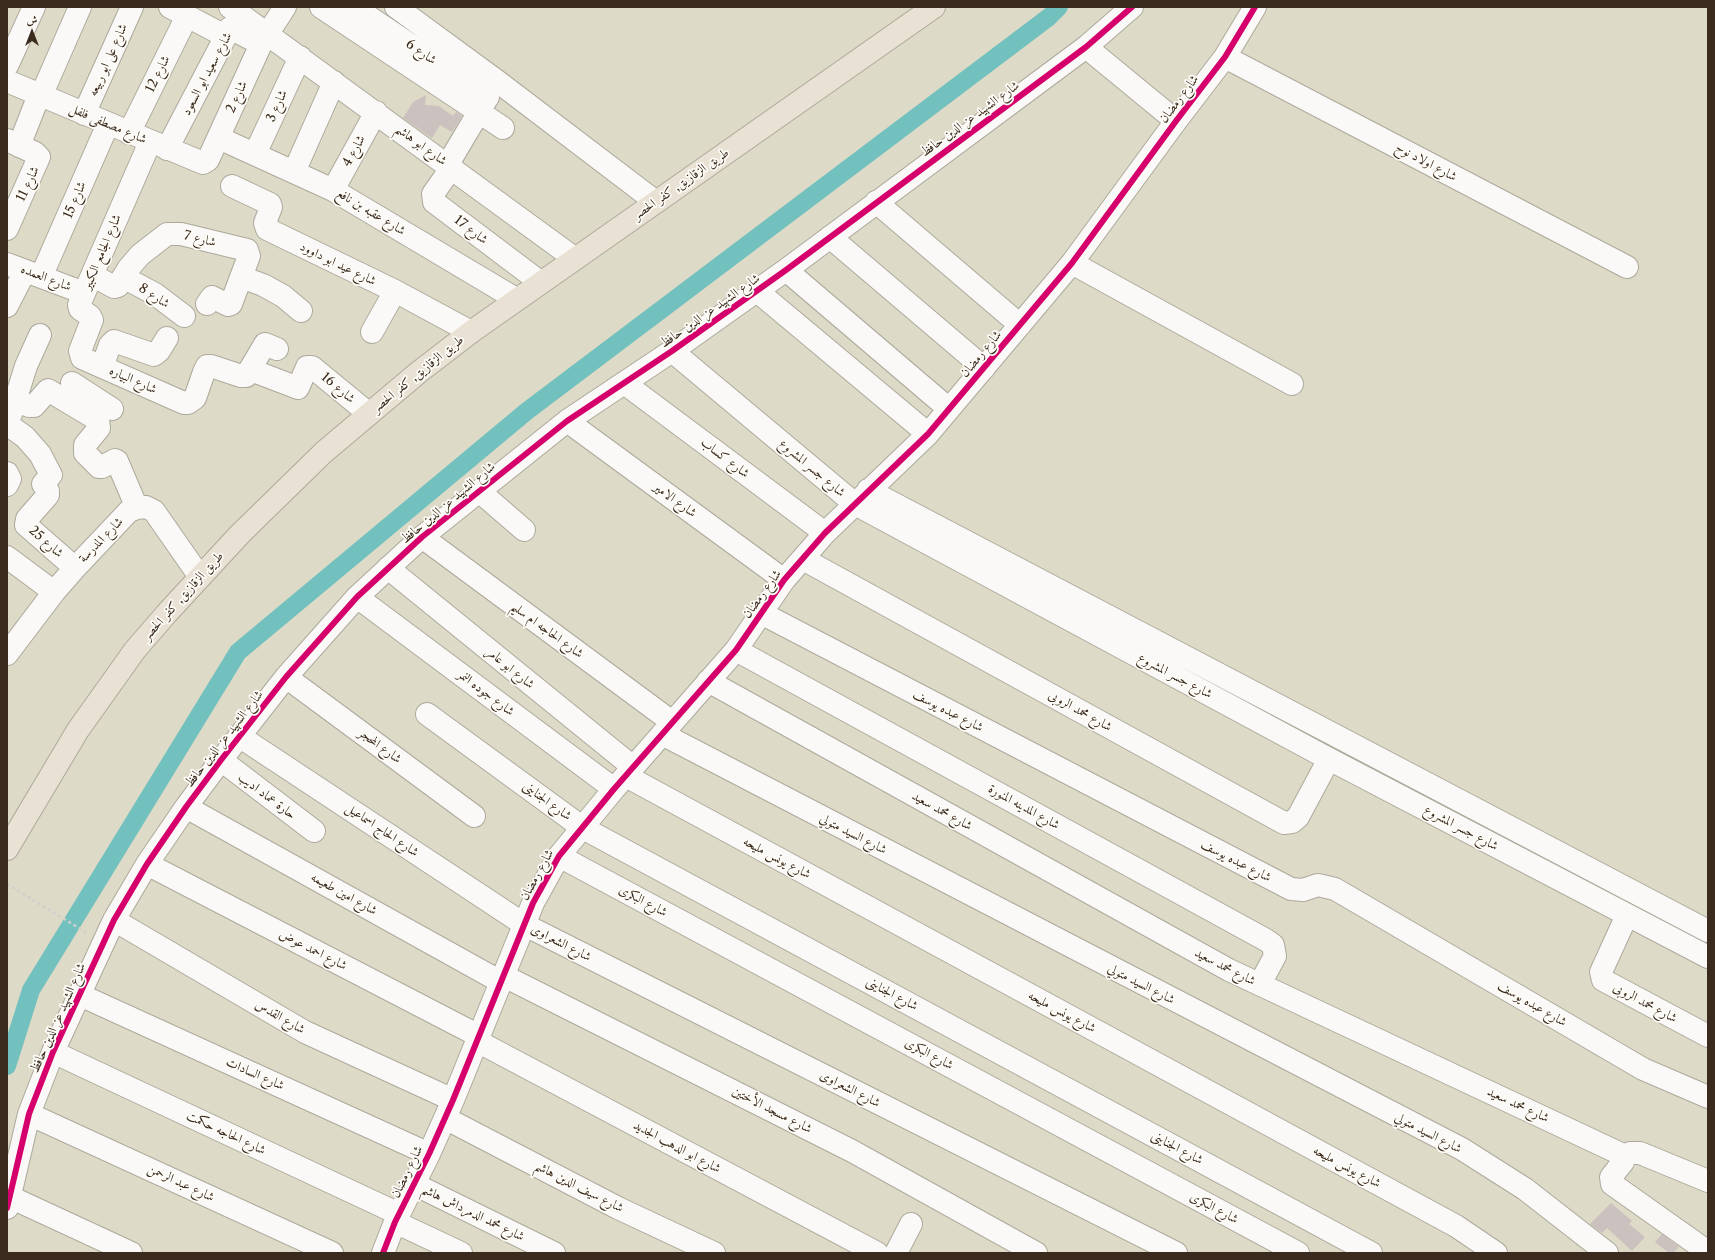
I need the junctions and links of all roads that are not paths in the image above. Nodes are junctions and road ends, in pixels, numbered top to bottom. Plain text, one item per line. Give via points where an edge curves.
1 (34, 7) edge
2 (80, 7) edge
3 (132, 7) edge
4 (230, 7) edge
5 (285, 7) edge
6 (321, 7) edge
7 (354, 7) edge
8 (396, 7) edge
9 (934, 7) edge
10 (1132, 7) edge
11 (1255, 7) edge
12 (178, 11) edge
13 (225, 36) junction
14 (264, 39) junction
15 (1086, 47) junction
16 (300, 57) junction
17 (1225, 57) junction
18 (7, 66) edge
19 (7, 82) edge
20 (334, 82) junction
21 (40, 95) junction
22 (488, 97) junction
23 (376, 112) junction
24 (84, 114) junction
25 (1176, 121) junction
26 (108, 124) junction
27 (503, 128) dead end
28 (130, 133) junction
29 (219, 138) junction
30 (13, 143) edge
31 (159, 145) junction
32 (255, 154) junction
33 (208, 160) joint
34 (450, 166) junction
35 (294, 172) junction
36 (232, 186) dead end
37 (333, 190) junction
38 (656, 202) junction
39 (876, 202) junction
40 (12, 205) edge
41 (7, 229) edge
42 (830, 237) junction
43 (574, 258) junction
44 (1072, 263) junction
45 (1627, 267) dead end
46 (25, 270) edge
47 (786, 270) junction
48 (123, 277) junction
49 (241, 277) junction
50 (540, 282) junction
51 (88, 284) junction
52 (395, 291) junction
53 (757, 291) junction
54 (516, 299) junction
55 (207, 304) dead end
56 (7, 306) edge
57 (301, 311) dead end
58 (184, 316) dead end
59 (1020, 325) junction
60 (372, 332) dead end
61 (471, 332) junction
62 (40, 334) dead end
63 (166, 338) dead end
64 (277, 350) dead end
65 (672, 351) junction
66 (82, 358) junction
67 (102, 367) junction
68 (984, 368) junction
69 (251, 370) junction
70 (624, 383) junction
71 (1292, 384) dead end
72 (68, 391) junction
73 (14, 399) junction
74 (112, 409) dead end
75 (949, 409) junction
76 (368, 413) junction
77 (566, 421) junction
78 (7, 425) edge
79 (928, 434) junction
80 (7, 473) edge
81 (7, 485) edge
82 (478, 492) junction
83 (861, 497) junction
84 (137, 508) junction
85 (524, 530) dead end
86 (825, 533) junction
87 (422, 537) junction
88 (7, 557) edge
89 (803, 558) junction
90 (75, 568) junction
91 (388, 568) junction
92 (200, 577) junction
93 (784, 580) junction
94 (54, 592) junction
95 (357, 597) junction
96 (761, 614) junction
97 (15, 626) edge
98 (736, 650) junction
99 (7, 654) edge
100 (286, 677) junction
101 (708, 681) junction
102 (427, 714) dead end
103 (667, 728) junction
104 (239, 736) junction
105 (1329, 759) junction
106 (221, 760) junction
107 (624, 777) junction
108 (186, 807) junction
109 (474, 816) dead end
110 (583, 828) junction
111 (314, 831) dead end
112 (7, 849) edge
113 (559, 856) junction
114 (147, 864) junction
115 (1627, 915) junction
116 (114, 920) junction
117 (525, 925) junction
118 (1708, 931) edge
119 (1708, 957) edge
120 (503, 979) junction
121 (1260, 984) junction
122 (80, 995) junction
123 (1708, 1036) edge
124 (478, 1039) junction
125 (53, 1052) junction
126 (1708, 1097) edge
127 (449, 1109) junction
128 (29, 1114) junction
129 (429, 1154) junction
130 (1623, 1156) junction
131 (1708, 1181) edge
132 (414, 1184) junction
133 (8, 1203) edge
134 (397, 1218) junction
135 (911, 1224) dead end
136 (1708, 1252) edge
137 (131, 1253) edge
138 (332, 1253) edge
139 (383, 1253) edge
140 (461, 1253) edge
141 (554, 1253) edge
142 (714, 1253) edge
143 (876, 1253) edge
144 (896, 1253) edge
145 (1036, 1253) edge
146 (1176, 1253) edge
147 (1298, 1253) edge
148 (1371, 1253) edge
149 (1496, 1253) edge
150 (1607, 1253) edge

1 - 18 street
2 - 21 street
3 - 24 street, شارع على ابو ربيعه
4 - 14 street
5 - 14 street, شارع 2
6 - 22 street
7 - 22 street, شارع 6
8 - 22 street
9 - 38 main road, طريق الزقازيق, كفر الحصر
10 - 15 street, شارع الشهيد عز الدين حافظ
11 - 17 street, شارع رمضان
12 - 13 street
12 - 28 street, شارع 12
13 - 14 street, شارع سعيد ابو السعود via 231,28
13 - 31 street, شارع سعيد ابو السعود
14 - 16 street, شارع ابو هاشم
14 - 29 street, شارع 2
15 - 25 street
15 - 39 street, شارع الشهيد عز الدين حافظ
16 - 20 street, شارع ابو هاشم
16 - 32 street, شارع 3
17 - 25 street, شارع رمضان
17 - 45 street, شارع اولاد نوح
19 - 21 street, شارع مصطفى فلفل
20 - 23 street, شارع ابو هاشم
20 - 35 street
21 - 24 street, شارع مصطفى فلفل
21 - 30 street
22 - 27 street
22 - 34 street
22 - 38 street
23 - 34 street, شارع ابو هاشم
23 - 37 street, شارع 4
24 - 26 street, شارع مصطفى فلفل
25 - 44 street, شارع رمضان
26 - 28 street, شارع مصطفى فلفل
26 - 46 street, شارع 15
28 - 31 street, شارع مصطفى فلفل
29 - 32 street, شارع عقبه بن نافع
29 - 33 street, شارع 2
30 - 40 street, شارع 11 via 37,154 39,160
31 - 33 street, شارع مصطفى فلفل via 203,164
31 - 51 street, شارع الجامع الكبير
32 - 35 street, شارع عقبه بن نافع
34 - 43 street, شارع ابو هاشم
34 - 50 street, شارع 17 via 433,194 434,202
35 - 37 street, شارع عقبه بن نافع
36 - 52 street, شارع عيد ابو داوود via 270,204 265,223 267,229
37 - 54 street, شارع عقبه بن نافع
38 - 43 main road, طريق الزقازيق, كفر الحصر
39 - 42 street, شارع الشهيد عز الدين حافظ
39 - 59 street
40 - 41 street, شارع 11
42 - 47 street, شارع الشهيد عز الدين حافظ
42 - 68 street
43 - 50 main road, طريق الزقازيق, كفر الحصر
44 - 59 street, شارع رمضان
44 - 71 street
46 - 51 street, شارع العمده
46 - 56 street, شارع 15
47 - 53 street, شارع الشهيد عز الدين حافظ
47 - 75 street
48 - 49 street, شارع 7 via 140,255 161,237 174,233 247,250 249,256
48 - 51 street, شارع 7 via 119,285 114,287
48 - 58 street, شارع 8 via 155,294
49 - 55 street, شارع 7 via 231,304 212,297
49 - 57 street via 283,296
50 - 54 main road, طريق الزقازيق, كفر الحصر
51 - 66 street, شارع الجامع الكبير via 79,307 92,321 80,347
52 - 60 street
52 - 61 street, شارع عيد ابو داوود
53 - 65 street, شارع الشهيد عز الدين حافظ
53 - 79 street
54 - 61 main road, طريق الزقازيق, كفر الحصر
59 - 68 street, شارع رمضان
61 - 76 main road, طريق الزقازيق, كفر الحصر
62 - 73 street
63 - 67 street via 154,355 114,341
64 - 69 street via 264,344
65 - 70 street, شارع الشهيد عز الدين حافظ
65 - 83 street, شارع جسر المشروع
66 - 67 street, شارع البياره
66 - 72 street
67 - 69 street, شارع البياره via 184,403 195,398 208,366 244,376
68 - 75 street, شارع رمضان
69 - 76 street, شارع 16 via 298,388 307,368 312,367
70 - 77 street, شارع الشهيد عز الدين حافظ
70 - 86 street, شارع كساب
72 - 73 street via 48,390 34,406
72 - 74 street
72 - 84 street via 98,420 99,428 85,445 85,453 99,467 117,461
73 - 78 street
75 - 79 street, شارع رمضان
76 - 92 main road, طريق الزقازيق, كفر الحصر via 282,492
77 - 82 street, شارع الشهيد عز الدين حافظ
77 - 93 street, شارع الامير
78 - 90 street, شارع 25 via 25,437 40,454 51,475 43,484 48,495 27,519 26,525
79 - 83 street, شارع رمضان
80 - 81 street via 10,479
82 - 85 street
82 - 87 street, شارع الشهيد عز الدين حافظ
83 - 86 street, شارع رمضان
83 - 105 street, شارع جسر المشروع
83 - 118 street, شارع جسر المشروع
84 - 90 street, شارع المدرسة via 130,511
84 - 92 street via 146,507 154,511
86 - 89 street, شارع رمضان
87 - 91 street, شارع الشهيد عز الدين حافظ
87 - 103 street, شارع الحاجه ام سليم
88 - 94 street
89 - 93 street, شارع رمضان
89 - 105 street, شارع محمد الروبى via 1284,823 1292,822 1298,817
90 - 94 street, شارع المدرسة
91 - 95 street, شارع الشهيد عز الدين حافظ
91 - 107 street, شارع ابو عامر
92 - 112 main road, طريق الزقازيق, كفر الحصر via 166,613 105,690
93 - 96 street, شارع رمضان
94 - 97 street, شارع المدرسة
95 - 100 street, شارع الشهيد عز الدين حافظ
95 - 107 street, شارع جوده النمر
96 - 98 street, شارع رمضان
96 - 126 street, شارع عبده يوسف via 1291,889 1303,890 1318,885 1335,888 1643,1069
97 - 99 street, شارع المدرسة
98 - 101 street, شارع رمضان
98 - 121 street, شارع المدينه المنورة via 1266,940 1273,945 1275,956
100 - 104 street, شارع الشهيد عز الدين حافظ
100 - 109 street, شارع المحجر
101 - 103 street, شارع رمضان
101 - 121 street, شارع محمد سعيد via 1195,952
102 - 110 street, شارع الجناينى
103 - 107 street, شارع رمضان
103 - 150 street, شارع السيد متولي via 1462,1149 1525,1189
104 - 106 street, شارع الشهيد عز الدين حافظ
104 - 117 street, شارع الحاج اسماعيل
105 - 115 street, شارع جسر المشروع
106 - 108 street, شارع الشهيد عز الدين حافظ
106 - 111 street, حارة عماد اديب
107 - 110 street, شارع رمضان
107 - 149 street, شارع يونس مليحه via 1456,1226
108 - 114 street, شارع الشهيد عز الدين حافظ
108 - 120 street, شارع امين طعيمه
110 - 113 street, شارع رمضان
110 - 148 street, شارع الجناينى
113 - 117 street, شارع رمضان via 533,903
113 - 147 street, شارع البكرى
114 - 116 street, شارع الشهيد عز الدين حافظ
114 - 124 street, شارع احمد عوض
115 - 119 street, شارع جسر المشروع
115 - 123 street, شارع محمد الروبى via 1601,972 1603,980
116 - 122 street, شارع الشهيد عز الدين حافظ
116 - 127 street, شارع القدس via 305,1032
117 - 120 street, شارع رمضان
117 - 146 street, شارع الشعراوى
120 - 124 street, شارع رمضان
120 - 145 street, شارع مسجد الأختين via 852,1151
121 - 130 street, شارع محمد سعيد
122 - 125 street, شارع الشهيد عز الدين حافظ
122 - 129 street, شارع السادات
124 - 127 street, شارع رمضان
124 - 143 street, شارع ابو الدهب الجديد
125 - 128 street, شارع الشهيد عز الدين حافظ
125 - 134 street, شارع الحاجه حكمت
127 - 129 street, شارع رمضان
127 - 142 street, شارع سيف الدين هاشم via 618,1208
128 - 133 street, شارع الشهيد عز الدين حافظ
128 - 138 street, شارع عبد الرحمن
129 - 132 street, شارع رمضان
130 - 131 street via 1640,1153
130 - 136 street via 1623,1162 1612,1177 1612,1184
132 - 134 street, شارع رمضان
132 - 141 street, شارع محمد الدمرداش هاشم
133 - 137 street
134 - 139 street, شارع رمضان
134 - 140 street, شارع الحاجه حكمت
135 - 144 street

